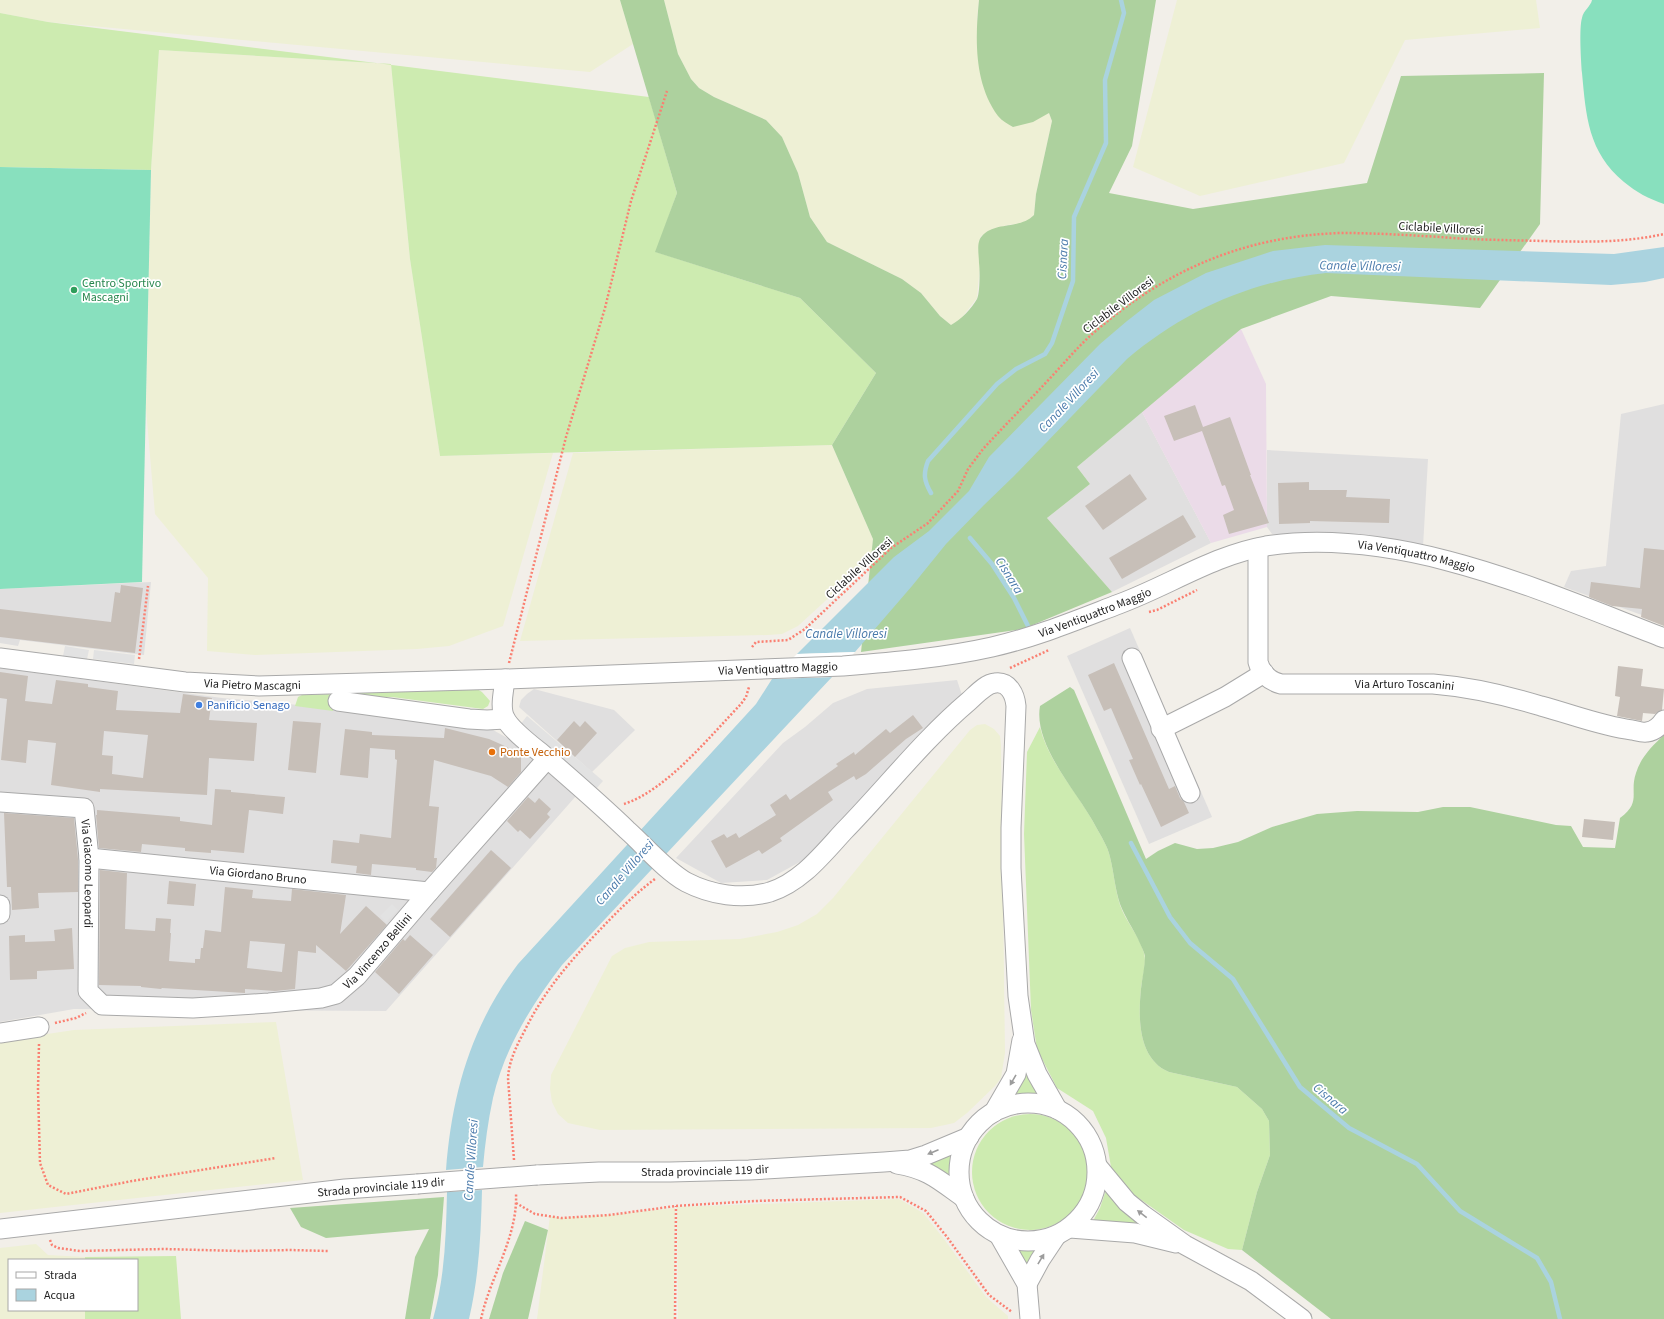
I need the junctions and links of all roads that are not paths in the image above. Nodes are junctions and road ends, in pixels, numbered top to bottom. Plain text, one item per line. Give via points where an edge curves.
1 (1258, 548) junction
2 (1664, 638) edge
3 (0, 658) edge
4 (1132, 658) dead end
5 (1264, 673) junction
6 (505, 679) junction
7 (338, 702) dead end
8 (505, 719) junction
9 (1664, 720) edge
10 (1161, 729) junction
11 (547, 759) junction
12 (1190, 793) dead end
13 (0, 802) edge
14 (88, 858) junction
15 (428, 892) junction
16 (0, 905) edge
17 (0, 914) edge
18 (98, 1001) joint
19 (39, 1026) road end
20 (1022, 1028) junction
21 (0, 1033) edge
22 (1057, 1109) junction
23 (994, 1112) junction
24 (969, 1137) junction
25 (884, 1162) junction
26 (1098, 1167) junction
27 (964, 1198) junction
28 (0, 1229) edge
29 (1063, 1232) junction
30 (999, 1235) junction
31 (1185, 1245) junction
32 (1027, 1284) junction
33 (1030, 1316) edge
34 (1302, 1319) edge

1 - 2 street, Via Ventiquattro Maggio via 1328,543 1382,547 1422,555 1501,577
1 - 5 street via 1258,662
1 - 6 street, Via Ventiquattro Maggio via 1222,559 1122,603 992,647 894,662 843,666
3 - 6 street, Via Pietro Mascagni via 185,682 259,686
4 - 10 street
5 - 9 street, Via Arturo Toscanini via 1274,682 1281,684 1455,686 1541,706 1596,723 1647,732 1661,725
5 - 10 street via 1225,697
6 - 8 street via 502,700
7 - 8 street via 469,719
8 - 11 street
10 - 12 street
11 - 15 street, Via Vincenzo Bellini
11 - 20 street via 685,881 720,894 755,895 770,892 801,876 954,714 988,685 997,683 1007,686 1013,692 1016,706 1011,868
13 - 14 street, Via Giacomo Leopardi via 84,808
14 - 15 street, Via Giordano Bruno
14 - 18 street, Via Giacomo Leopardi via 88,991
15 - 18 street, Via Vincenzo Bellini via 357,976 336,994 321,998 193,1008
16 - 17 street
19 - 21 street
20 - 22 street via 1030,1057
20 -> 23 street via 1022,1044 1016,1074
22 - 23 street via 1044,1105 1018,1104
22 - 26 street via 1077,1123 1085,1133 1096,1155
23 - 24 street via 984,1119
24 -> 25 street, Strada provinciale 119 dir via 910,1160
24 - 27 street via 963,1148 959,1167 960,1186
25 - 27 street, Strada provinciale 119 dir via 908,1166 933,1175
25 - 28 street, Strada provinciale 119 dir, bridge via 741,1170 537,1175 345,1189
26 - 29 street via 1094,1194 1088,1207 1080,1218
31 -> 26 street via 1127,1202
27 - 30 street via 978,1220
29 - 30 street via 1039,1241 1022,1242
29 - 31 street via 1135,1233
32 -> 29 street via 1040,1260
30 - 32 street
31 - 34 street via 1251,1281
32 - 33 street

